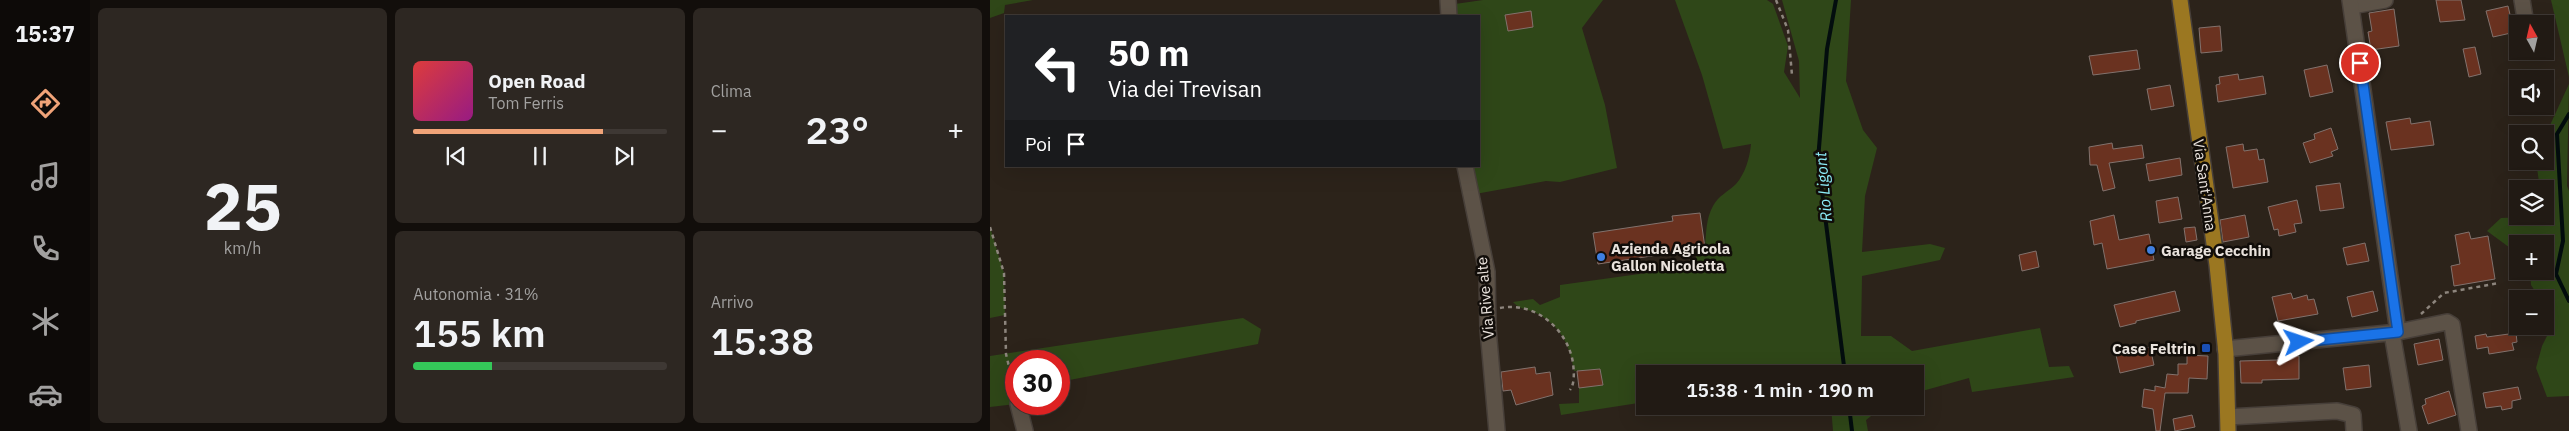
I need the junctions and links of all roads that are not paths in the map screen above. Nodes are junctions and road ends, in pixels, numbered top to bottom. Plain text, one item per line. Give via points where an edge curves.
1 (1448, 0) edge
2 (2180, 0) edge
3 (2385, 0) edge
4 (2522, 0) edge
5 (2351, 3) edge
6 (1449, 15) edge
7 (2524, 15) edge
8 (1465, 167) edge
9 (2399, 332) junction
10 (2225, 349) junction
11 (1021, 415) edge
12 (2228, 424) edge
13 (1025, 431) edge
14 (1496, 431) edge
15 (2354, 431) edge
16 (2409, 431) edge
17 (2469, 431) edge

1 - 6 street
2 - 10 main road, Via Sant'Anna via 2217,265
3 - 5 street
4 - 7 street
5 - 9 street
8 - 14 street, Via Rive alte via 1486,272
9 - 10 street
9 - 16 street
9 - 17 street via 2447,322 2452,325
10 - 12 main road, Via Sant'Anna
11 - 13 street
12 - 15 street via 2337,411 2353,415

